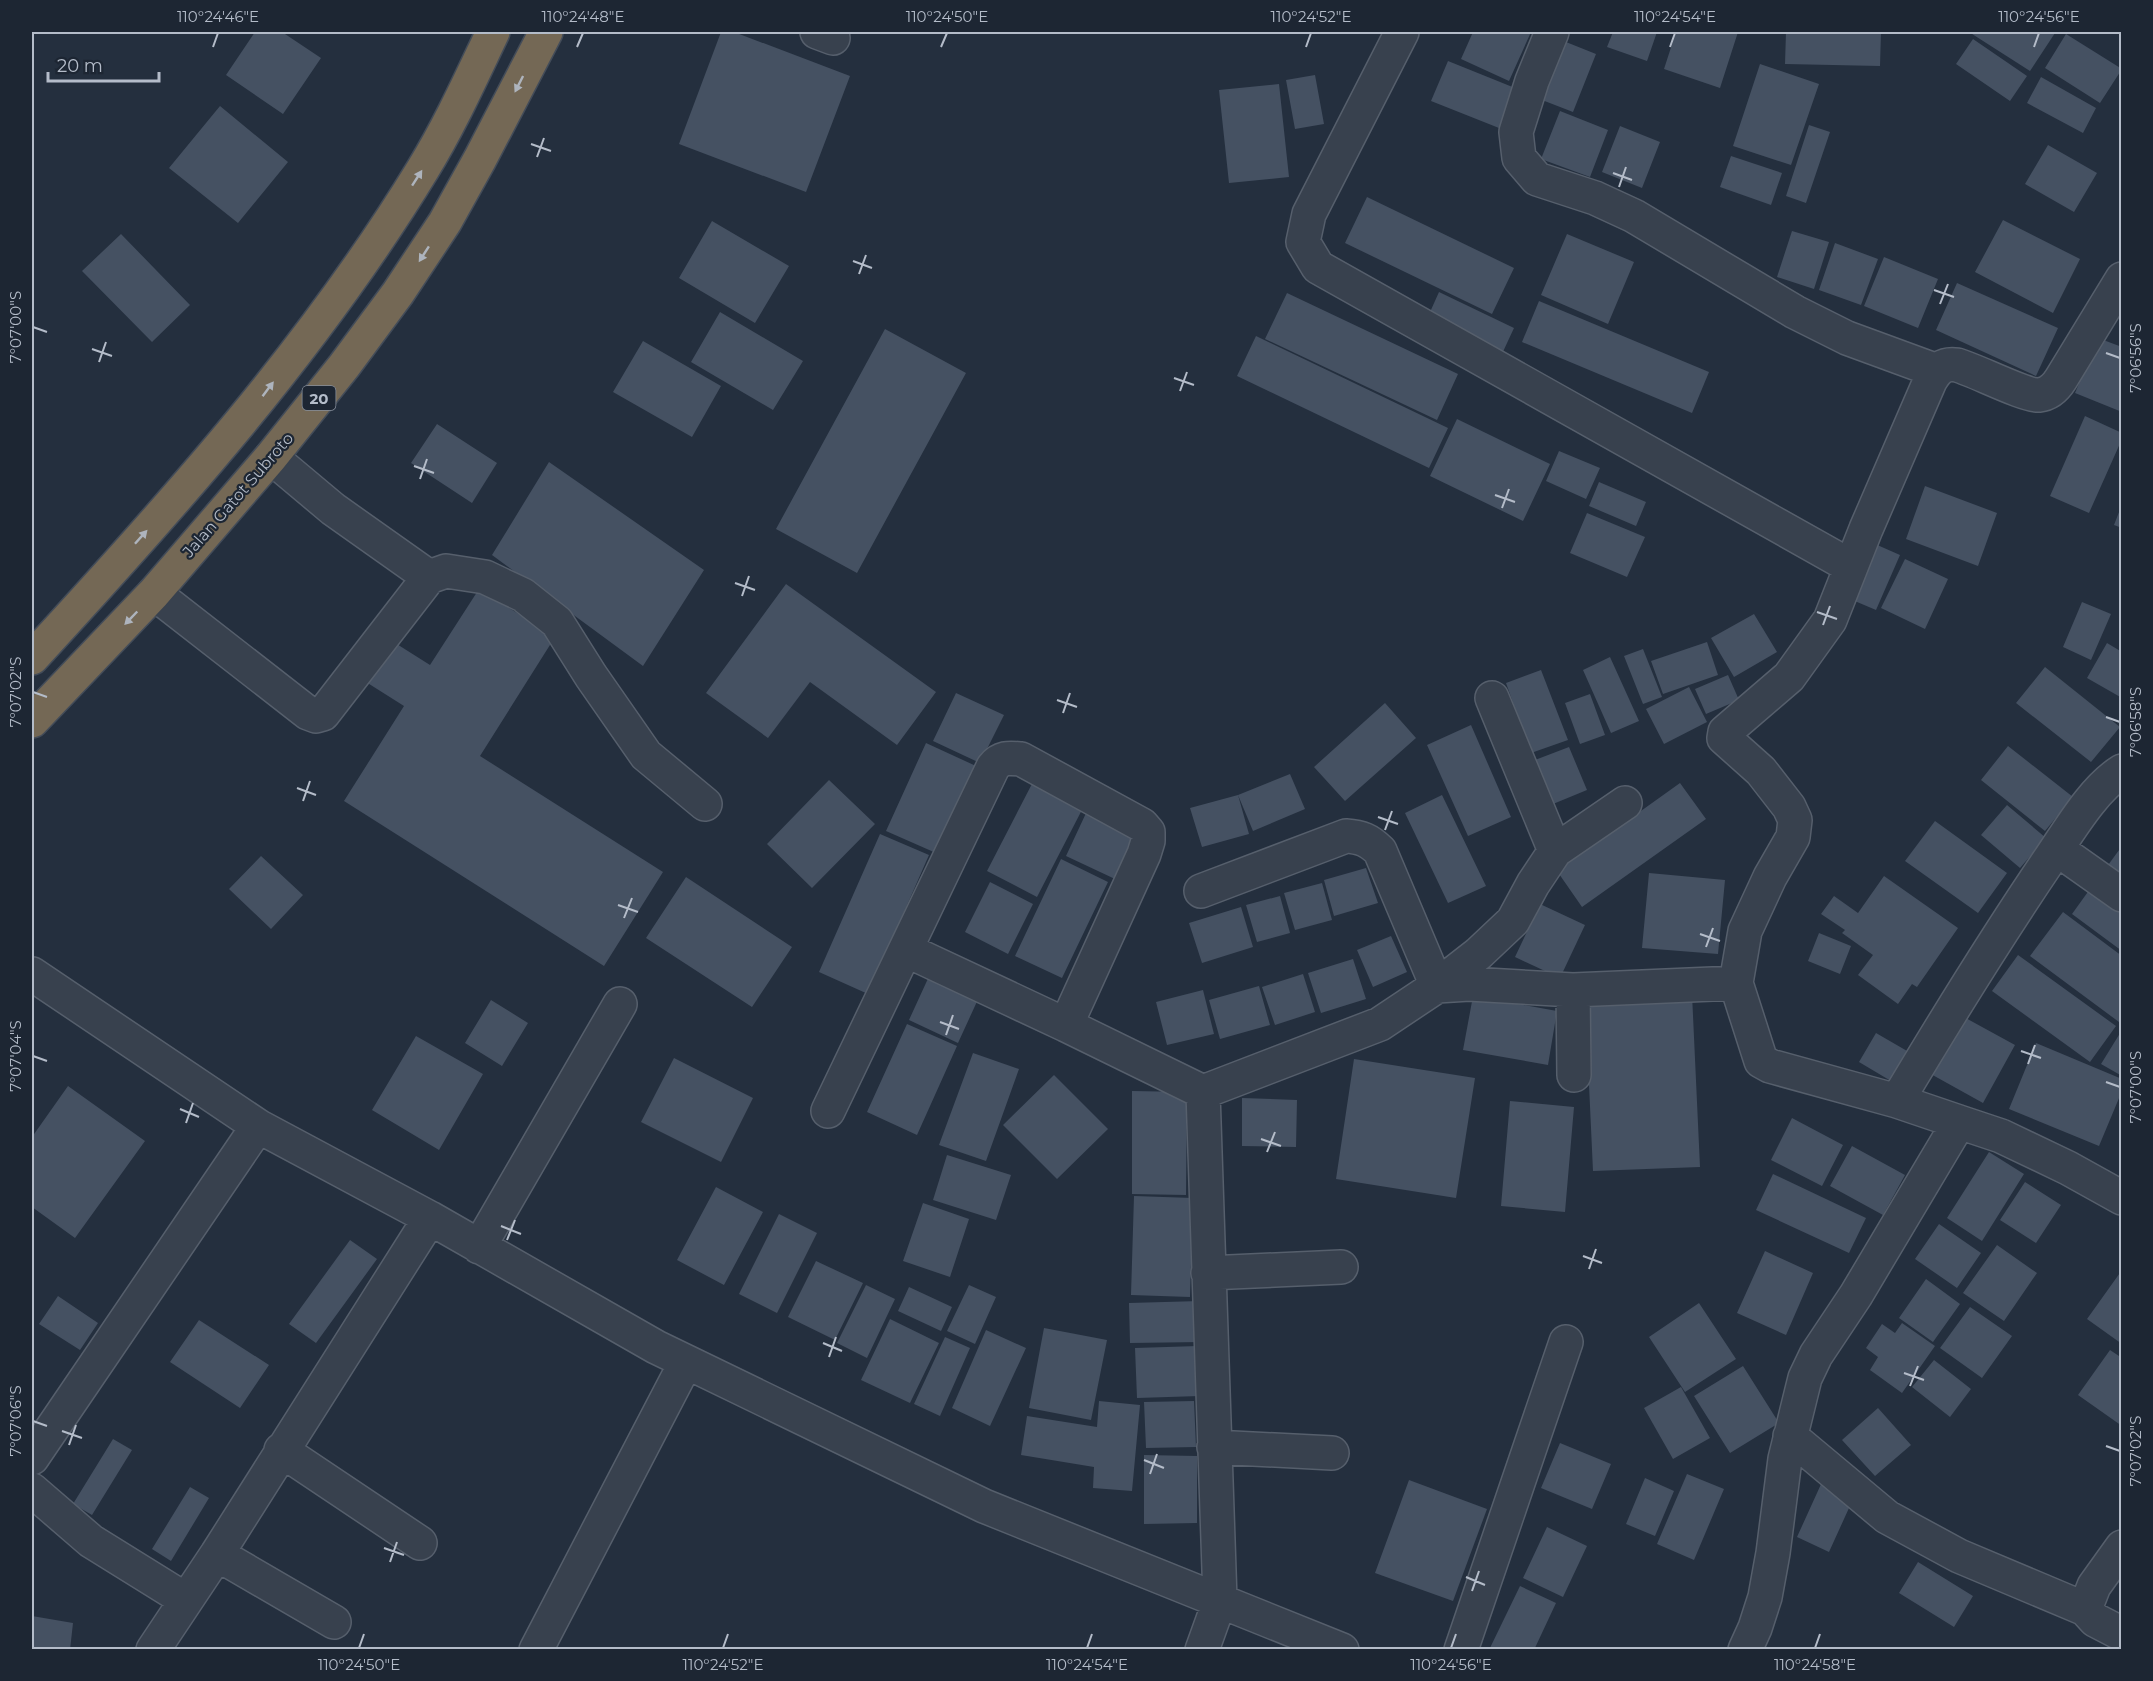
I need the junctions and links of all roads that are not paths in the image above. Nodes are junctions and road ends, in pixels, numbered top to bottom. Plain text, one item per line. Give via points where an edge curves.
1 (493, 32) edge
2 (546, 32) edge
3 (1402, 32) edge
4 (1552, 32) edge
5 (2121, 279) edge
6 (1936, 371) junction
7 (272, 457) junction
8 (1851, 566) junction
9 (429, 577) junction
10 (154, 593) junction
11 (32, 658) edge
12 (1492, 698) dead end
13 (32, 721) edge
14 (2121, 771) edge
15 (1625, 803) dead end
16 (705, 804) dead end
17 (2056, 849) junction
18 (1556, 851) junction
19 (1201, 891) dead end
20 (2121, 895) edge
21 (906, 950) junction
22 (32, 974) edge
23 (1736, 983) junction
24 (1437, 986) junction
25 (1573, 990) junction
26 (620, 1004) dead end
27 (1066, 1025) junction
28 (1574, 1075) dead end
29 (1203, 1092) junction
30 (1897, 1101) junction
31 (828, 1111) dead end
32 (1959, 1122) junction
33 (258, 1126) junction
34 (2121, 1198) edge
35 (430, 1218) junction
36 (478, 1247) junction
37 (1341, 1267) dead end
38 (1208, 1273) junction
39 (1566, 1342) dead end
40 (686, 1362) junction
41 (1790, 1436) junction
42 (1214, 1447) junction
43 (281, 1450) junction
44 (1332, 1453) dead end
45 (32, 1458) edge
46 (32, 1490) edge
47 (420, 1543) dead end
48 (2121, 1547) edge
49 (217, 1554) junction
50 (186, 1600) junction
51 (1220, 1600) junction
52 (2085, 1609) junction
53 (334, 1622) dead end
54 (2121, 1634) edge
55 (1310, 1643) edge
56 (153, 1650) edge
57 (536, 1650) edge
58 (1202, 1650) edge
59 (1342, 1650) edge
60 (1461, 1650) edge
61 (1745, 1650) edge

11 -> 1 highway via 254,407 355,273 424,168
2 -> 7 highway, Jalan Gatot Subroto / 20 via 445,222 384,312
3 - 8 street via 1309,214 1303,242 1318,267
4 - 6 street via 1516,132 1519,158 1537,178 1634,216 1795,312 1847,338
5 - 6 street via 2056,387 2047,393 2032,394 1957,365 1949,364
6 - 8 street
7 - 9 street via 333,509
7 - 10 highway, Jalan Gatot Subroto / 20
8 - 23 street via 1830,620 1789,677 1725,732 1724,738 1761,771 1790,807 1795,820 1793,837 1744,931
9 - 10 street via 323,714 316,716
9 - 16 street via 446,572 485,577 523,595 557,622 646,755
10 -> 13 highway, Jalan Gatot Subroto / 20
12 - 18 street
14 - 17 street via 2089,804
15 - 18 street
17 - 20 street
17 - 30 street via 1957,1000
18 - 24 street via 1513,921
19 - 24 street via 1346,836 1369,840 1380,851
21 - 27 street
21 - 27 street via 993,767 1002,759 1021,759 1142,825 1148,832 1144,854
21 - 31 street
22 - 33 street
23 - 25 street
23 - 30 street via 1765,1064
24 - 25 street
24 - 29 street via 1380,1024
25 - 28 street
26 - 36 street
27 - 29 street
29 - 38 street
30 - 32 street
32 - 34 street via 2001,1136
32 - 41 street via 1816,1356 1802,1387
33 - 35 street
33 - 45 street
35 - 36 street
35 - 43 street
36 - 40 street
37 - 38 street
38 - 42 street
39 - 60 street
40 - 51 street via 984,1506
40 - 57 street
41 - 52 street via 1887,1516 1959,1556
41 - 61 street via 1766,1597
42 - 44 street
42 - 51 street
43 - 47 street
43 - 49 street
46 - 50 street via 91,1541
48 - 52 street via 2094,1586
49 - 50 street
49 - 53 street
50 - 56 street
51 - 55 street
51 - 58 street
52 - 54 street via 2095,1620
55 - 59 street

